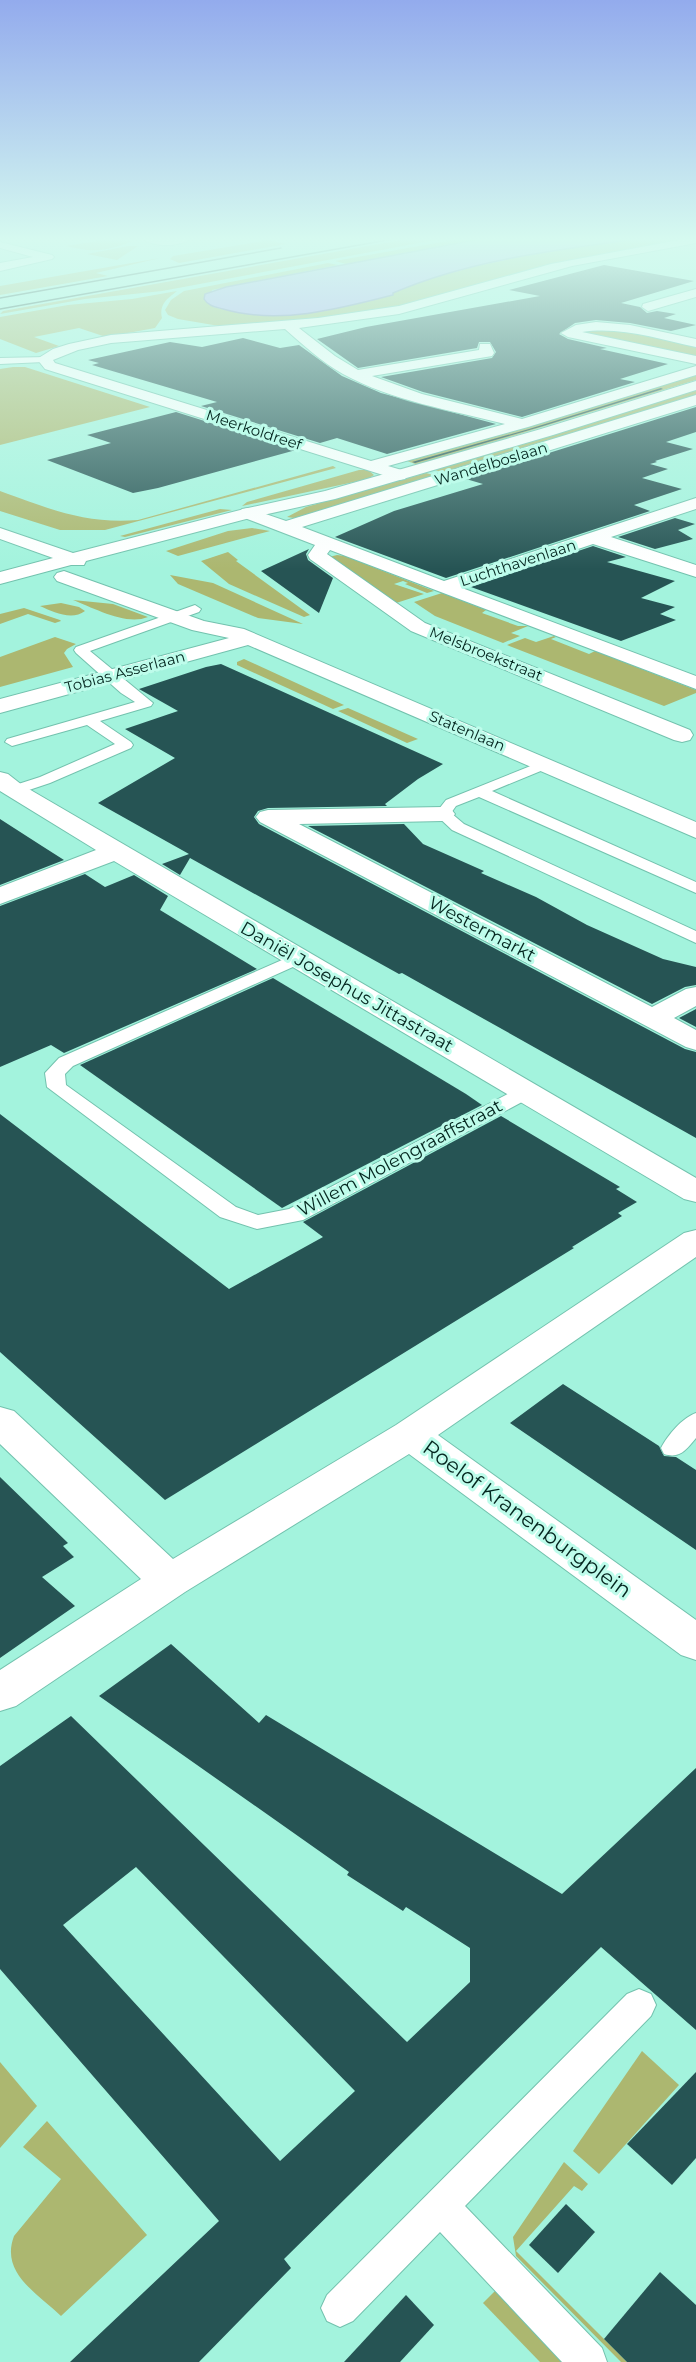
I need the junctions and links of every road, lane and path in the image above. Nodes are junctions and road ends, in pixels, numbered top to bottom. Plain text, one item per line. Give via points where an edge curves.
1 (68, 349) edge
2 (317, 349) edge
3 (485, 349) edge
4 (645, 349) edge
5 (44, 358) junction
6 (696, 360) edge
7 (0, 361) edge
8 (696, 370) edge
9 (355, 374) junction
10 (696, 385) edge
11 (696, 400) edge
12 (522, 424) junction
13 (371, 466) junction
14 (399, 475) junction
15 (696, 502) edge
16 (255, 516) junction
17 (285, 527) junction
18 (0, 533) edge
19 (594, 538) junction
20 (326, 544) junction
21 (7, 557) dead end
22 (38, 568) junction
23 (68, 568) junction
24 (96, 568) junction
25 (696, 571) edge
26 (0, 578) edge
27 (442, 588) junction
28 (0, 595) edge
29 (195, 609) junction
30 (168, 619) junction
31 (243, 635) junction
32 (102, 669) junction
33 (696, 683) edge
34 (0, 706) edge
35 (89, 720) junction
36 (682, 735) dead end
37 (12, 742) dead end
38 (543, 765) junction
39 (7, 785) edge
40 (479, 791) junction
41 (443, 814) junction
42 (696, 831) edge
43 (114, 852) junction
44 (696, 888) edge
45 (0, 896) edge
46 (696, 938) edge
47 (298, 958) junction
48 (696, 995) edge
49 (653, 1018) junction
50 (696, 1041) edge
51 (528, 1091) junction
52 (696, 1191) edge
53 (696, 1241) edge
54 (0, 1422) edge
55 (696, 1422) edge
56 (410, 1435) junction
57 (673, 1448) dead end
58 (170, 1581) junction
59 (696, 1642) edge
60 (0, 1693) edge
61 (639, 2005) dead end
62 (440, 2206) junction
63 (340, 2308) dead end
64 (588, 2362) edge

1 - 5 street
2 - 9 street
3 - 9 street via 487,353
4 - 6 street
5 - 7 lane
5 - 13 street, Meerkoldreef via 50,366
8 - 12 street, Wandelboslaan
9 - 12 street via 409,394
10 - 14 street, Wandelboslaan
11 - 17 street, Wandelboslaan
12 - 13 street, Wandelboslaan
13 - 14 street, Meerkoldreef
14 - 16 street, Wandelboslaan
15 - 19 street, Luchthavenlaan
16 - 17 street
16 - 23 street, Wandelboslaan
16 - 24 street, Wandelboslaan
17 - 20 street
18 - 23 street, Statenlaan
19 - 25 street, Luchthavenlaan
19 - 27 street, Luchthavenlaan
20 - 27 street
20 - 36 street, Melsbroekstraat via 317,555 418,627
21 - 22 street, Statenlaan
22 - 23 street, Statenlaan
22 - 26 street
23 - 24 street, Statenlaan
23 - 28 street, Wandelboslaan
23 - 30 street, Statenlaan
24 - 29 street, Statenlaan
27 - 33 street
29 - 30 lane
29 - 31 street, Statenlaan via 224,621
30 - 31 street, Statenlaan
30 - 32 lane via 81,650
31 - 32 street, Tobias Asserlaan
31 - 38 street, Statenlaan
32 - 34 street, Tobias Asserlaan
32 - 35 lane via 146,704
35 - 37 lane
35 - 39 lane via 126,745 45,780
38 - 40 lane
38 - 42 street, Statenlaan
39 - 43 street, Daniël Josephus Jittastraat
40 - 41 lane via 451,803
40 - 44 lane
41 - 46 lane via 458,827
41 - 49 street, Westermarkt via 268,817
43 - 45 street
43 - 47 street, Daniël Josephus Jittastraat
47 - 51 street, Daniël Josephus Jittastraat
47 - 51 lane, Willem Molengraaffstraat via 66,1062 55,1073 57,1087 228,1212 257,1222 295,1215
48 - 49 street
49 - 50 street, Westermarkt
51 - 52 street, Daniël Josephus Jittastraat
53 - 56 street
54 - 58 street
55 - 57 lane
56 - 58 street, Roelof Kranenburgplein
56 - 59 street, Roelof Kranenburgplein
58 - 60 street, Roelof Kranenburgplein
61 - 62 lane
62 - 63 lane
62 - 64 lane

